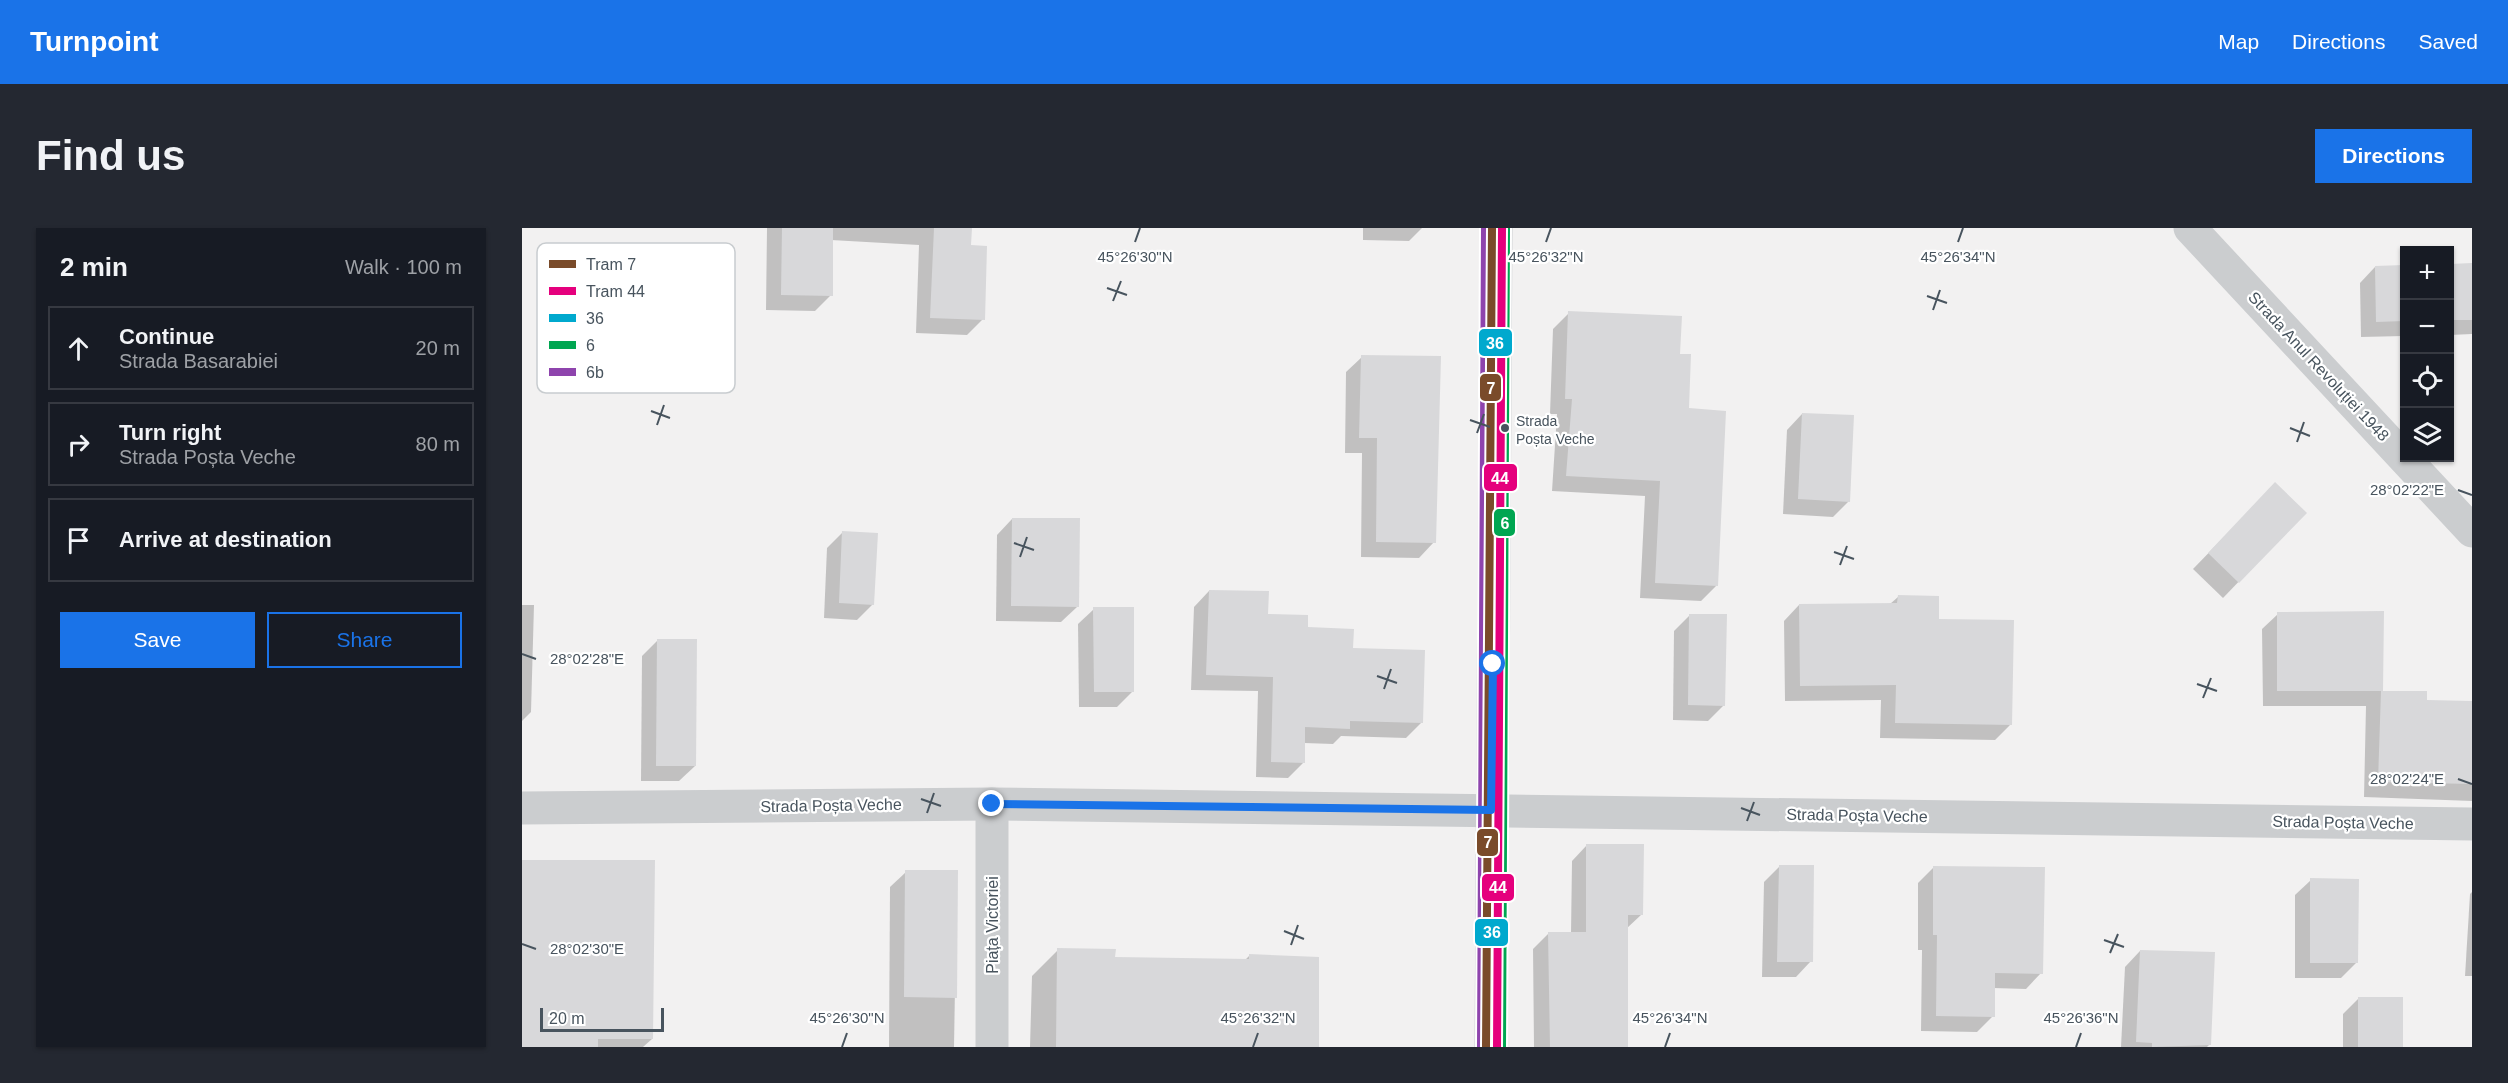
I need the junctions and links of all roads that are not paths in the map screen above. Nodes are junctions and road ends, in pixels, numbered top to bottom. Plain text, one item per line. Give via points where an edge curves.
1 (1496, 228) edge
2 (2190, 228) edge
3 (2472, 531) edge
4 (992, 804) junction
5 (522, 808) edge
6 (1491, 810) junction
7 (2472, 824) edge
8 (992, 1047) edge
9 (1491, 1047) edge

1 - 6 main road
2 - 3 street, Strada Anul Revoluției 1948
4 - 5 street, Strada Poșta Veche
4 - 6 street, Strada Poșta Veche
4 - 8 street, Piața Victoriei
6 - 7 street, Strada Poșta Veche
6 - 9 main road

